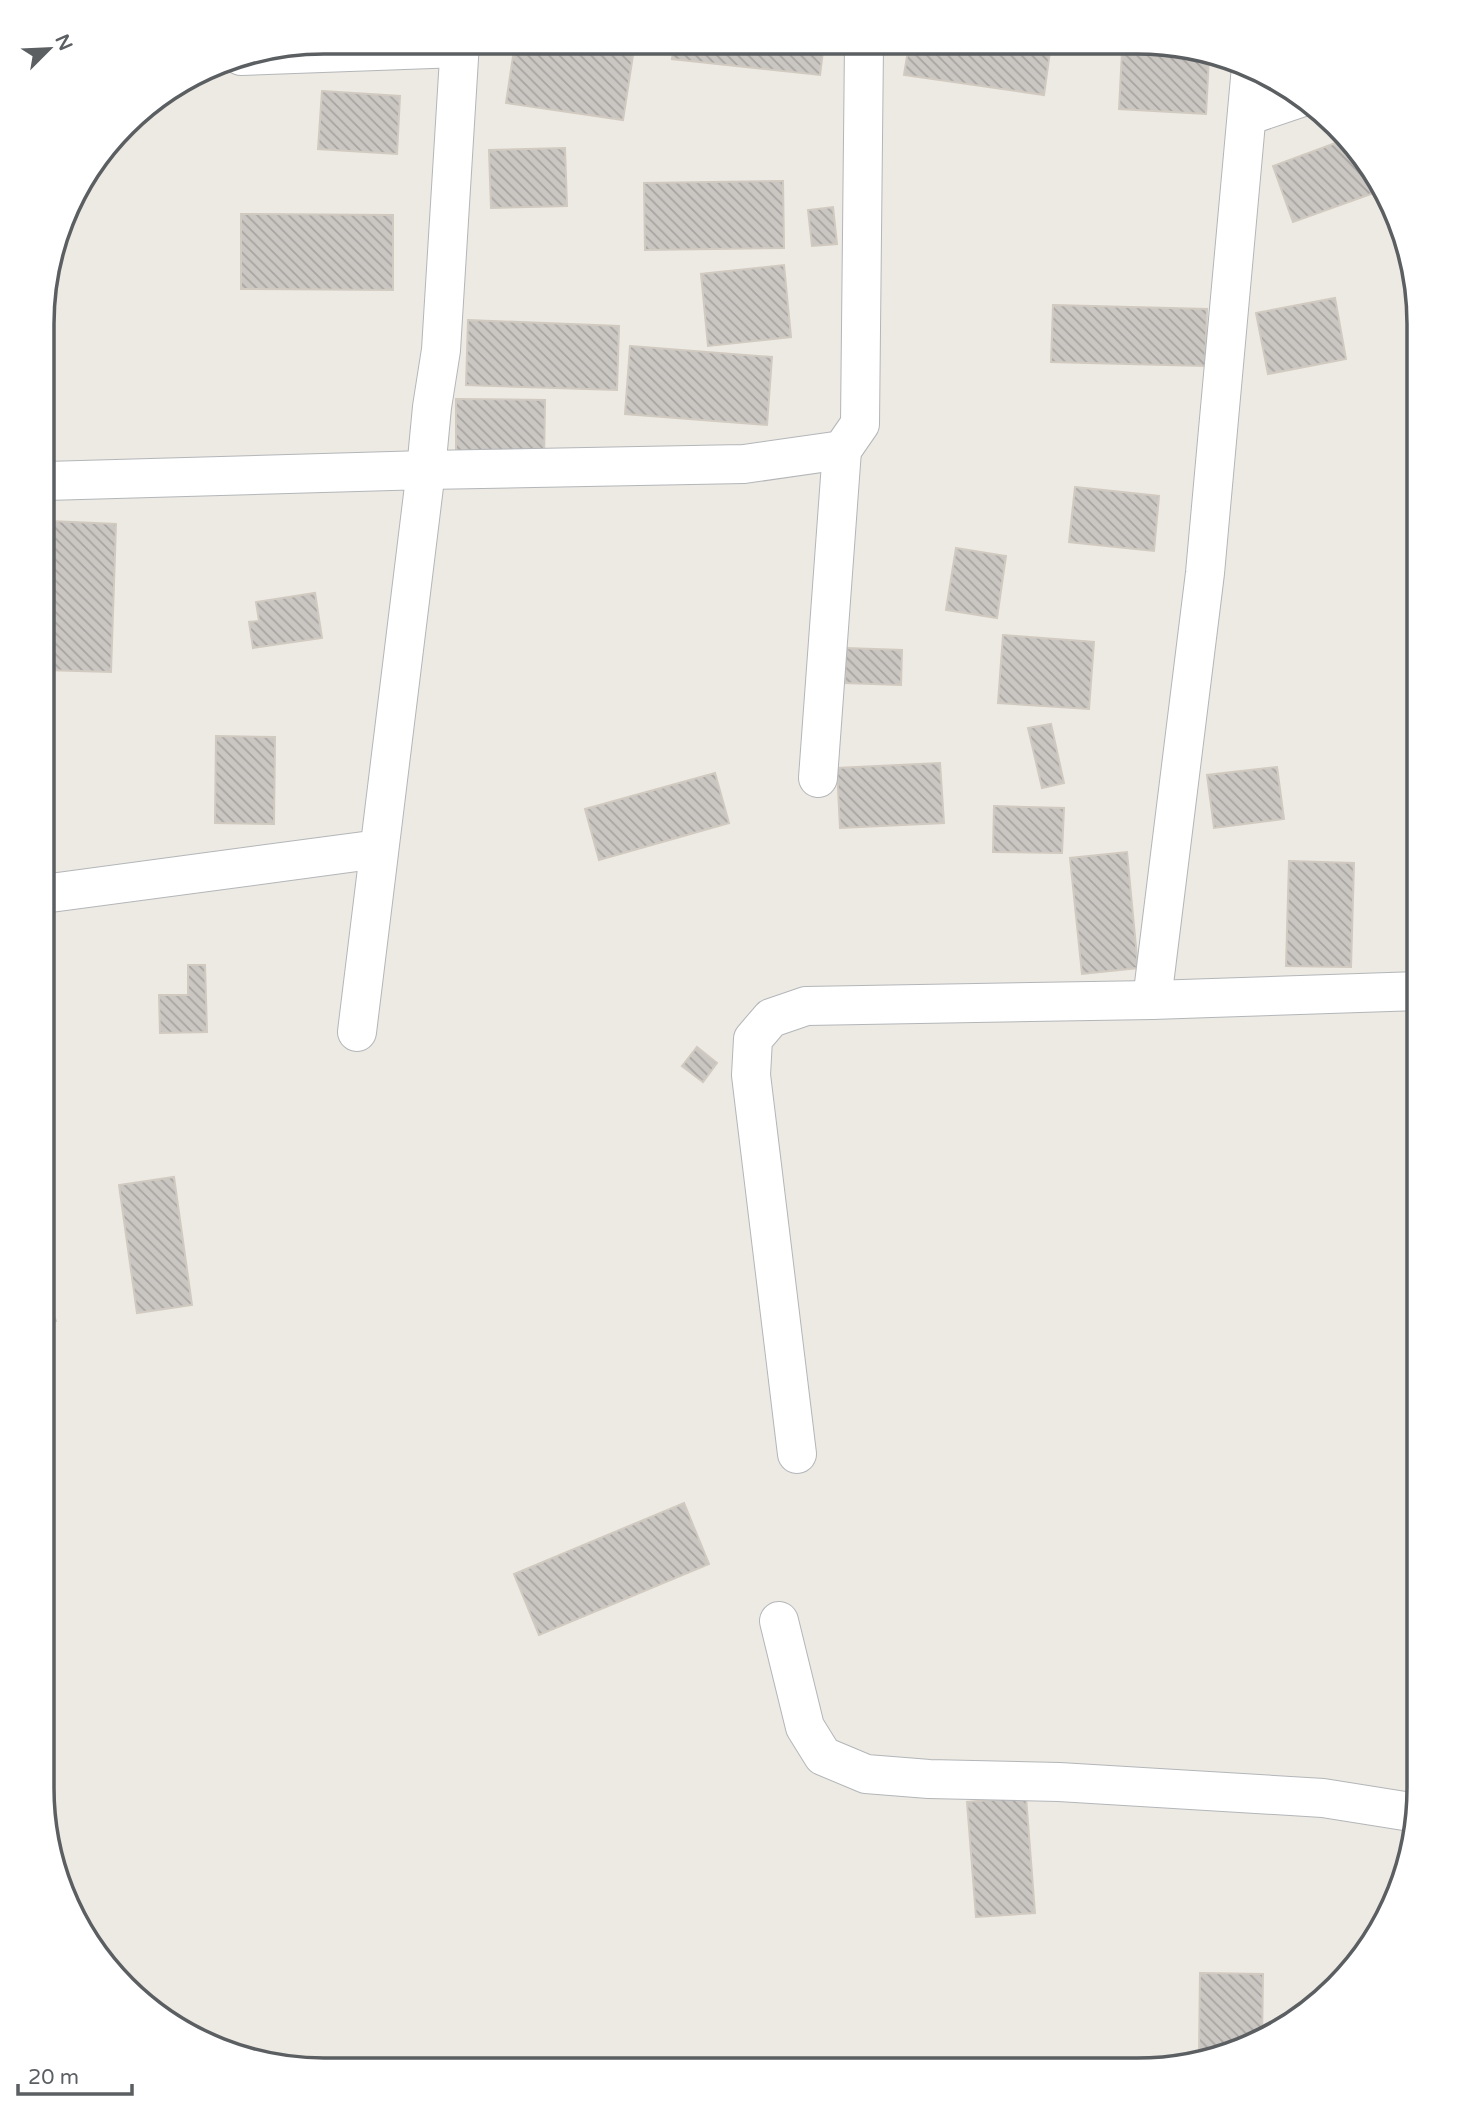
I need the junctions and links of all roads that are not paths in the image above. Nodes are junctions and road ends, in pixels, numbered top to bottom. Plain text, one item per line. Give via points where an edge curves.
1 (459, 54) edge
2 (864, 54) edge
3 (1250, 79) edge
4 (1289, 102) edge
5 (1248, 116) junction
6 (842, 450) junction
7 (426, 470) junction
8 (54, 481) edge
9 (818, 778) dead end
10 (379, 849) junction
11 (54, 893) edge
12 (1407, 991) edge
13 (1153, 1000) junction
14 (357, 1032) dead end
15 (797, 1454) dead end
16 (779, 1621) dead end
17 (1405, 1811) edge

1 - 7 street via 441,350
2 - 6 street via 860,424
3 - 5 street
4 - 5 street
5 - 13 street via 1205,573
6 - 7 street via 744,464
6 - 9 street
7 - 8 street
7 - 10 street
10 - 11 street
10 - 14 street
12 - 13 street
13 - 15 street via 807,1006 771,1018 753,1039 751,1075
16 - 17 street via 805,1727 823,1756 866,1774 1323,1798

